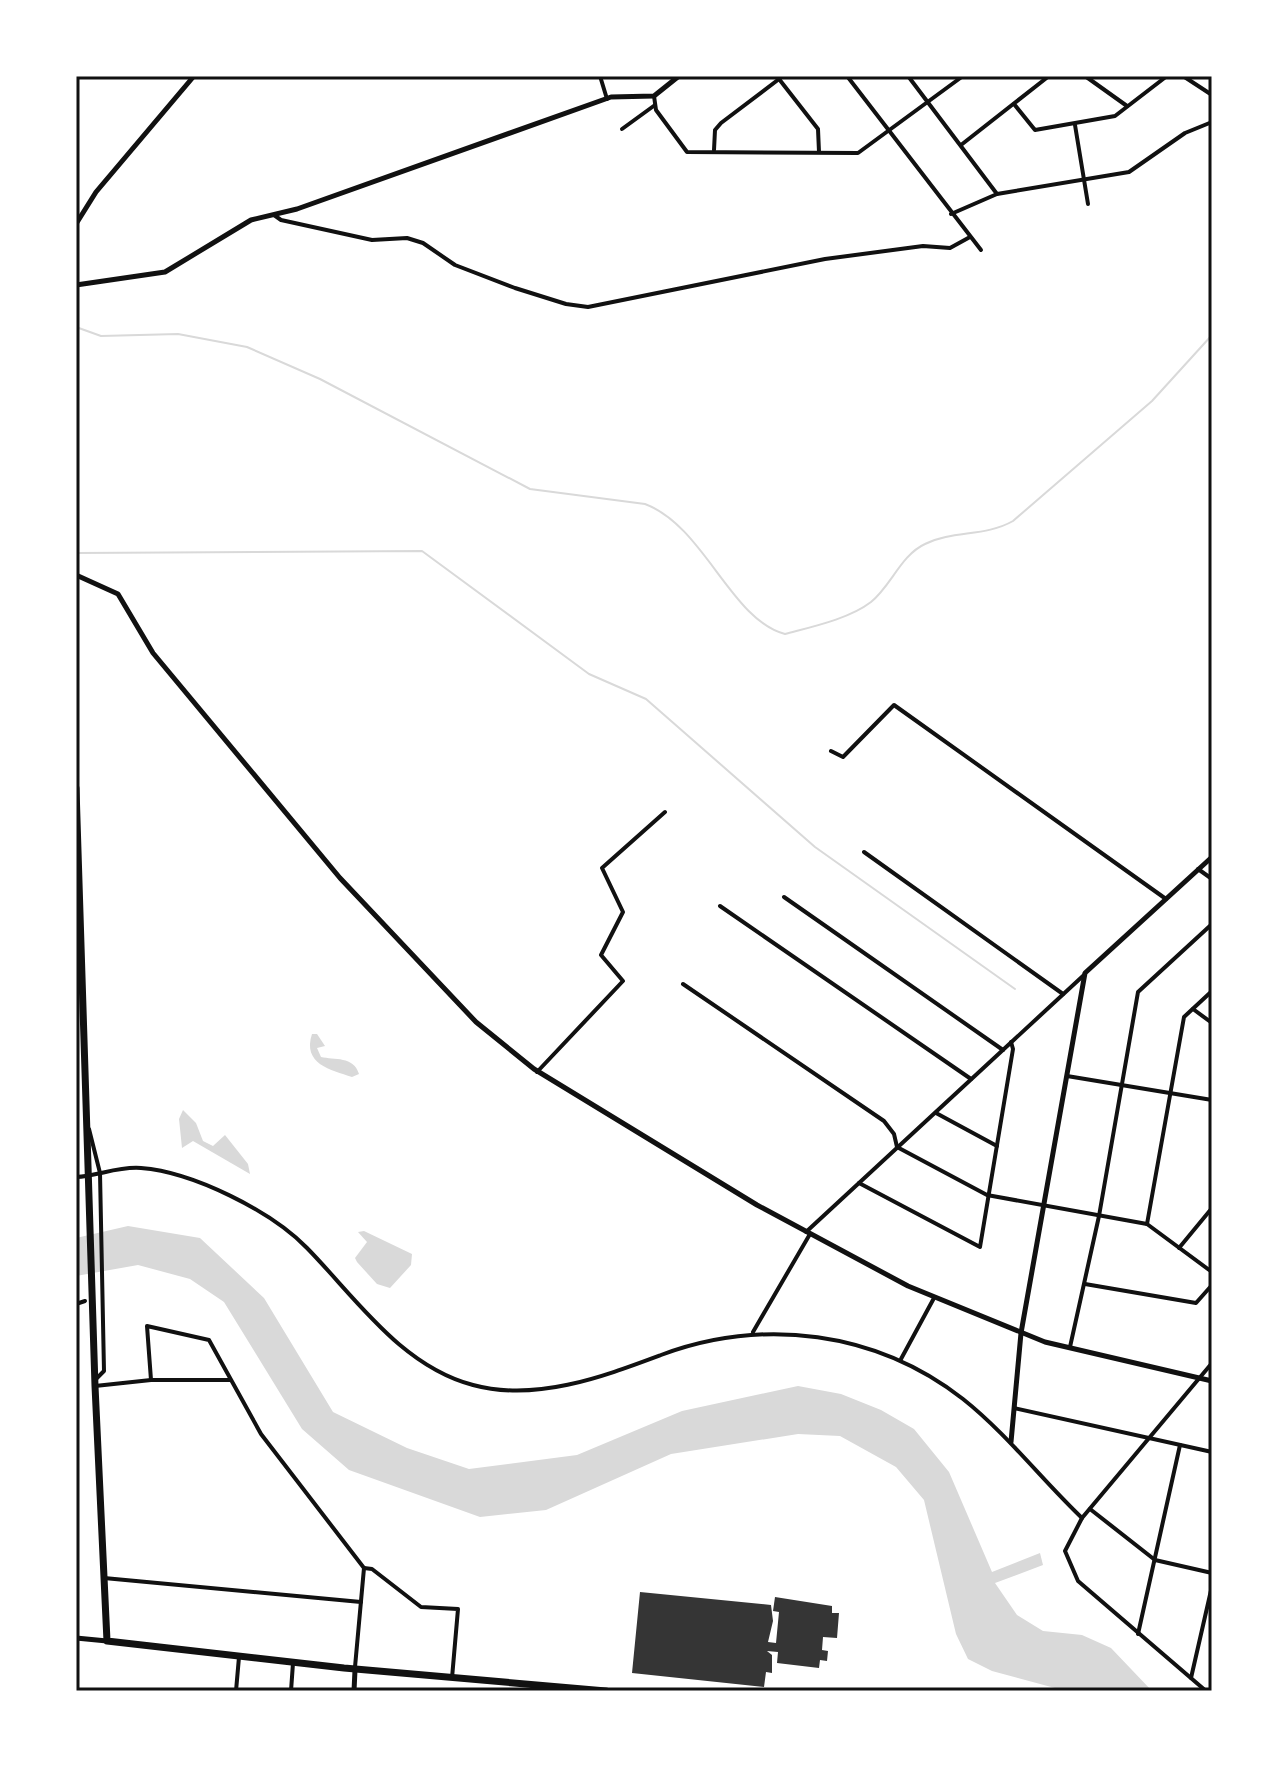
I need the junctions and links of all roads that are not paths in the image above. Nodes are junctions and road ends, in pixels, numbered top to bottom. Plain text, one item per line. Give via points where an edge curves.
1 (194, 76) edge
2 (600, 76) edge
3 (679, 76) edge
4 (847, 76) edge
5 (908, 76) edge
6 (963, 76) edge
7 (1049, 76) edge
8 (1085, 76) edge
9 (1167, 76) edge
10 (1183, 76) edge
11 (781, 77) edge
12 (1212, 95) edge
13 (654, 96) junction
14 (607, 99) junction
15 (929, 102) junction
16 (1014, 104) junction
17 (655, 105) junction
18 (1127, 106) junction
19 (1212, 122) edge
20 (1075, 125) junction
21 (622, 129) dead end
22 (889, 132) junction
23 (961, 145) junction
24 (714, 150) junction
25 (819, 152) junction
26 (1083, 180) junction
27 (997, 194) junction
28 (1088, 204) dead end
29 (951, 214) junction
30 (274, 215) junction
31 (76, 224) edge
32 (970, 237) junction
33 (981, 250) dead end
34 (76, 285) edge
35 (76, 575) edge
36 (831, 751) dead end
37 (76, 788) edge
38 (665, 812) dead end
39 (864, 852) dead end
40 (1212, 857) edge
41 (1198, 869) junction
42 (1212, 879) edge
43 (784, 897) dead end
44 (1166, 899) junction
45 (720, 906) dead end
46 (1212, 924) edge
47 (79, 946) edge
48 (1085, 973) junction
49 (683, 984) dead end
50 (1212, 991) edge
51 (1063, 994) junction
52 (1193, 1009) junction
53 (1212, 1023) edge
54 (1011, 1042) junction
55 (1003, 1050) junction
56 (537, 1072) junction
57 (1067, 1076) junction
58 (971, 1079) junction
59 (1122, 1085) junction
60 (1169, 1093) junction
61 (1212, 1100) edge
62 (935, 1112) junction
63 (87, 1119) junction
64 (997, 1146) junction
65 (897, 1147) junction
66 (100, 1173) junction
67 (88, 1176) junction
68 (76, 1177) edge
69 (859, 1183) junction
70 (989, 1195) junction
71 (1044, 1207) junction
72 (1212, 1208) edge
73 (1099, 1216) junction
74 (1147, 1224) junction
75 (808, 1233) junction
76 (1179, 1248) junction
77 (1212, 1272) edge
78 (1084, 1284) junction
79 (1212, 1285) edge
80 (934, 1298) junction
81 (85, 1301) dead end
82 (76, 1304) edge
83 (753, 1332) junction
84 (1021, 1333) junction
85 (1070, 1348) junction
86 (901, 1360) junction
87 (1212, 1363) edge
88 (1199, 1378) junction
89 (151, 1380) junction
90 (230, 1380) junction
91 (1212, 1381) edge
92 (96, 1382) junction
93 (1014, 1408) junction
94 (1149, 1438) junction
95 (1011, 1442) junction
96 (1180, 1445) junction
97 (1212, 1452) edge
98 (1090, 1509) junction
99 (1082, 1518) junction
100 (1155, 1560) junction
101 (364, 1568) junction
102 (1212, 1573) edge
103 (102, 1578) junction
104 (1212, 1586) edge
105 (361, 1602) junction
106 (1138, 1634) junction
107 (76, 1638) edge
108 (107, 1641) junction
109 (239, 1655) junction
110 (294, 1661) junction
111 (355, 1670) junction
112 (452, 1678) junction
113 (1191, 1678) junction
114 (514, 1687) edge
115 (236, 1691) edge
116 (291, 1691) edge
117 (354, 1691) edge
118 (606, 1691) edge
119 (1206, 1691) edge

1 - 31 street via 96,192
2 - 14 street
3 - 13 street
4 - 22 street
5 - 15 street
6 - 15 street
7 - 16 street
8 - 18 street
9 - 18 street
10 - 12 street
11 - 24 street via 721,123 715,130
11 - 25 street via 818,129
13 - 14 street
13 - 17 street
14 - 30 street
15 - 22 street
15 - 23 street
16 - 20 street via 1035,130
16 - 23 street
17 - 21 street
17 - 24 street via 687,152
18 - 20 street via 1115,116
19 - 26 street via 1185,133 1129,172
20 - 26 street
22 - 25 street via 858,153
22 - 29 street
23 - 27 street
24 - 25 street
26 - 27 street
26 - 28 street
27 - 29 street
29 - 32 street
30 - 32 street via 372,240 407,238 455,265 515,288 588,307 825,259 923,246 950,248
30 - 34 street via 251,220 165,272
32 - 33 street
35 - 56 street via 118,594 153,653 336,873 476,1022
36 - 44 street via 843,757 894,705
37 - 47 highway
38 - 56 street via 602,868 623,912 601,955 623,981
39 - 51 street
40 - 41 street
41 - 42 street
41 - 44 street
43 - 55 street
44 - 48 street
45 - 58 street
46 - 59 street via 1138,992
47 - 63 highway
48 - 51 street
48 - 57 street
49 - 65 street via 884,1121
50 - 52 street
51 - 54 street
52 - 53 street
52 - 60 street via 1184,1017
54 - 55 street
54 - 64 street
55 - 58 street
56 - 75 street
57 - 59 street
57 - 71 street
58 - 62 street
59 - 60 street
59 - 73 street
60 - 61 street
60 - 74 street
62 - 64 street
62 - 65 street
63 - 66 street
63 - 67 highway
64 - 70 street
65 - 69 street
65 - 70 street
66 - 67 street
66 - 83 street via 144,1168 215,1189 277,1221 394,1340 472,1385 566,1386
66 - 92 street via 104,1371
67 - 68 street
67 - 92 highway
69 - 70 street via 980,1247
69 - 75 street
70 - 71 street
71 - 73 street
71 - 84 street
72 - 76 street
73 - 74 street
73 - 78 street
74 - 76 street
75 - 80 street
75 - 83 street
76 - 77 street
78 - 79 street via 1196,1303
78 - 85 street
80 - 84 street
80 - 86 street
81 - 82 street
83 - 86 street via 832,1340
84 - 85 street
84 - 93 street
85 - 88 street
86 - 95 street via 965,1400
87 - 88 street
88 - 91 street
88 - 94 street
89 - 90 street
89 - 90 street via 147,1326 209,1340
89 - 92 street
90 - 101 street via 268,1444
92 - 103 highway
93 - 94 street
93 - 95 street
94 - 96 street
94 - 98 street
95 - 99 street
96 - 97 street
96 - 100 street
98 - 99 street
98 - 100 street
99 - 106 street via 1065,1551 1071,1567 1078,1581
100 - 102 street
100 - 106 street
101 - 105 street
101 - 112 street via 421,1607 458,1609
103 - 105 street
103 - 108 highway
104 - 113 street
105 - 111 street
106 - 113 street
107 - 108 street
108 - 109 highway
109 - 110 highway
109 - 115 street
110 - 111 highway
110 - 116 street
111 - 112 highway
111 - 117 street
112 - 114 highway
113 - 119 street
114 - 118 highway

